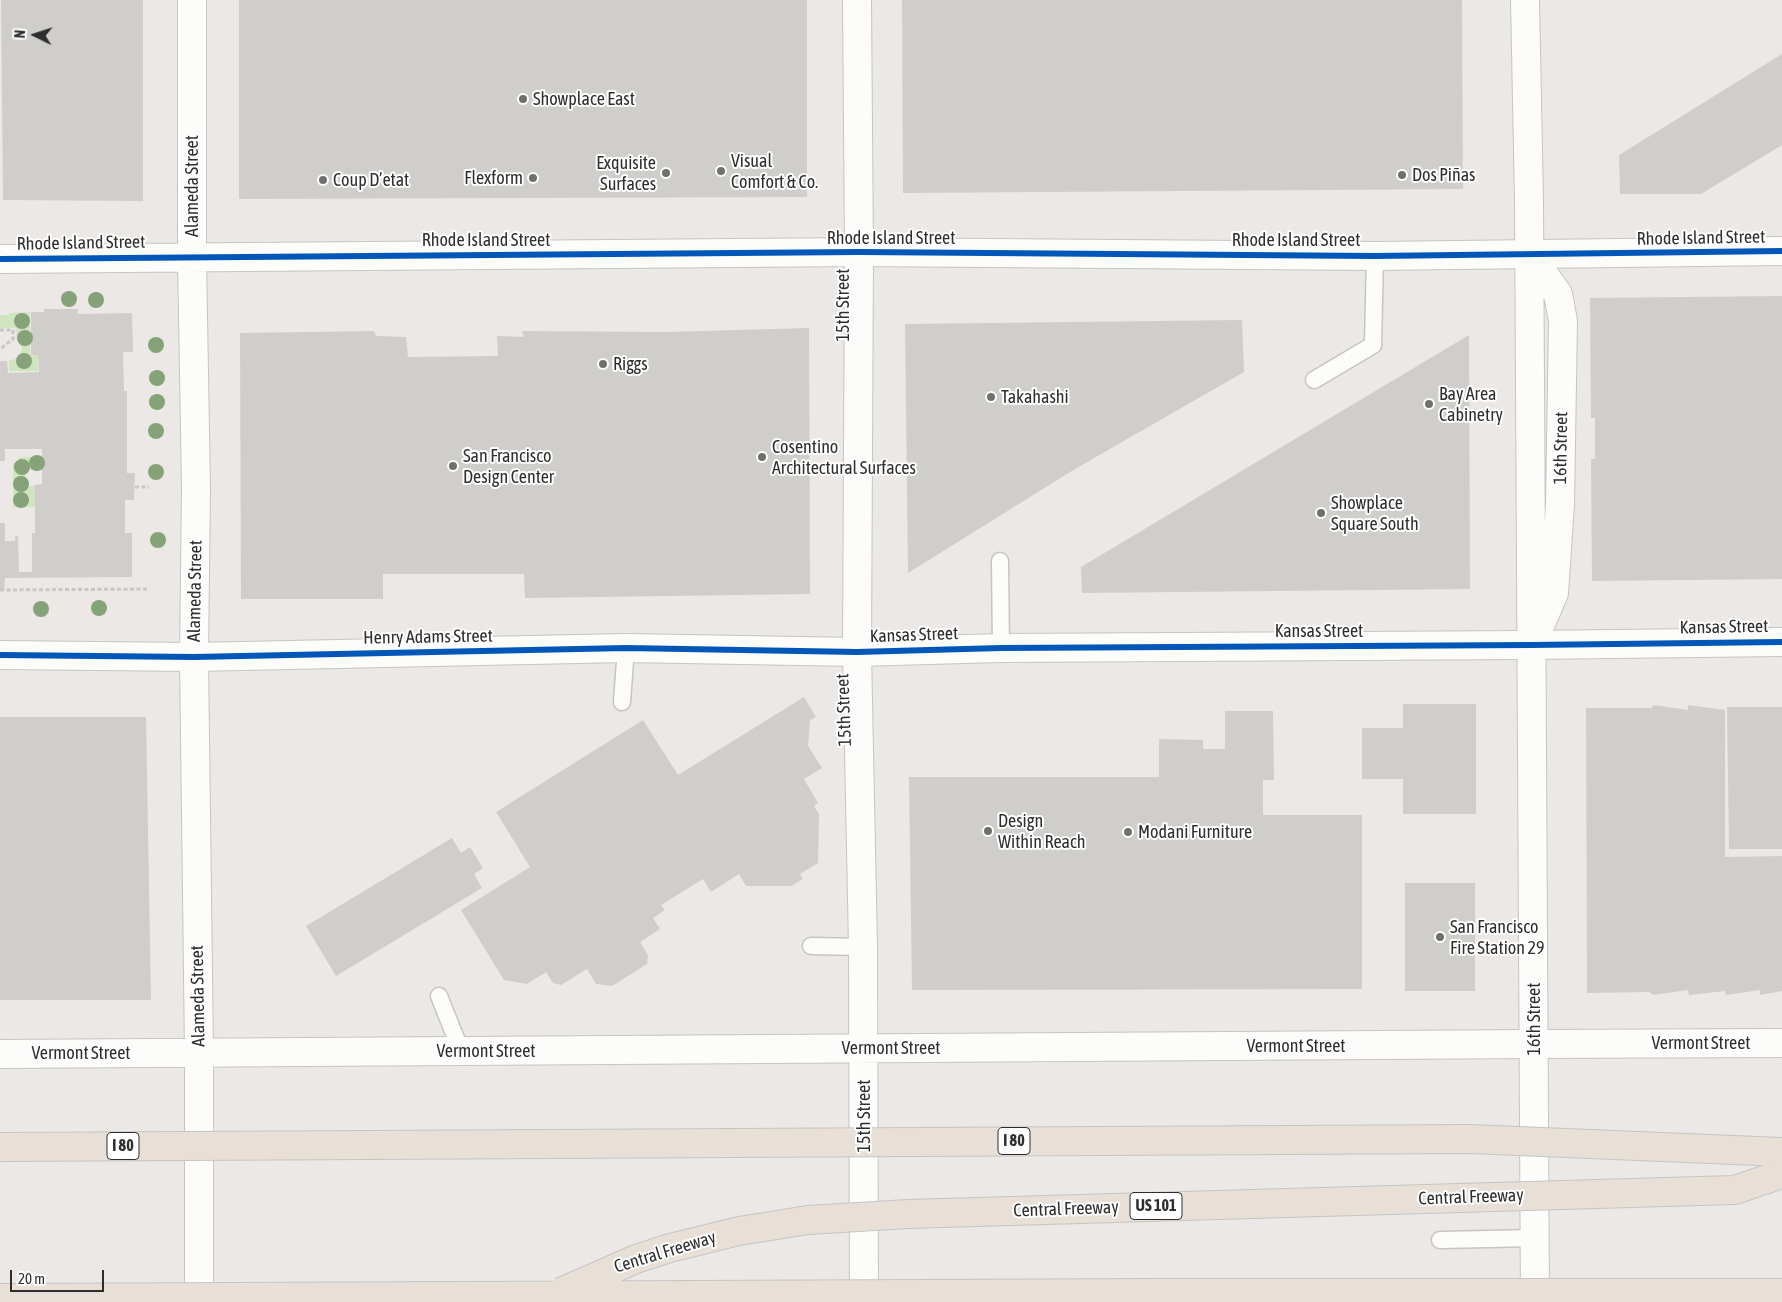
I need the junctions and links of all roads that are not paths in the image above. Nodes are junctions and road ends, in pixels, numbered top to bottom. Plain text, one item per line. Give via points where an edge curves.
1 (192, 0) edge
2 (857, 0) edge
3 (1526, 0) edge
4 (1782, 251) edge
5 (859, 252) junction
6 (1530, 255) junction
7 (1375, 256) junction
8 (192, 258) junction
9 (0, 259) edge
10 (1314, 380) dead end
11 (1000, 561) dead end
12 (1782, 642) edge
13 (1531, 645) junction
14 (626, 648) junction
15 (1001, 648) junction
16 (857, 652) junction
17 (0, 656) edge
18 (194, 657) junction
19 (622, 702) dead end
20 (811, 946) dead end
21 (863, 947) junction
22 (439, 996) dead end
23 (1782, 1043) edge
24 (1535, 1044) junction
25 (864, 1048) junction
26 (461, 1051) junction
27 (199, 1053) junction
28 (0, 1054) edge
29 (0, 1147) edge
30 (1782, 1152) edge
31 (1782, 1174) edge
32 (1535, 1238) junction
33 (1440, 1240) dead end
34 (1782, 1293) edge
35 (0, 1298) edge
36 (199, 1302) edge
37 (541, 1302) edge
38 (864, 1302) edge
39 (1535, 1302) edge

1 - 8 street, Alameda Street
2 - 5 street, 15th Street
3 - 6 street, 16th Street
4 - 6 street, Rhode Island Street
5 - 7 street, Rhode Island Street
5 - 8 street, Rhode Island Street
5 - 16 street, 15th Street
6 - 7 street, Rhode Island Street
6 - 13 street, 16th Street
7 - 10 lane via 1373,345
8 - 9 street, Rhode Island Street
8 - 18 street, Alameda Street via 196,488
11 - 15 lane
12 - 13 street, Kansas Street
13 - 15 street, Kansas Street
13 - 24 street, 16th Street
14 - 16 street, Henry Adams Street
14 - 18 street, Henry Adams Street
14 - 19 lane
15 - 16 street, Kansas Street
16 - 21 street, 15th Street
17 - 18 street, Henry Adams Street
18 - 27 street, Alameda Street
20 - 21 lane
21 - 25 street, 15th Street
22 - 26 lane
23 - 24 street, Vermont Street
24 - 25 street, Vermont Street
24 - 32 street, 16th Street
25 - 26 street, Vermont Street
25 - 38 street, 15th Street
26 - 27 street, Vermont Street
27 - 28 street, Vermont Street
27 - 36 street, Alameda Street
29 - 30 highway, I 80, bridge via 1394,1139 1517,1140
31 - 37 highway, Central Freeway / US 101, bridge via 1735,1190 908,1214 808,1220 739,1230 670,1248 604,1272
32 - 33 lane
32 - 39 street, 16th Street
34 - 35 highway, bridge

